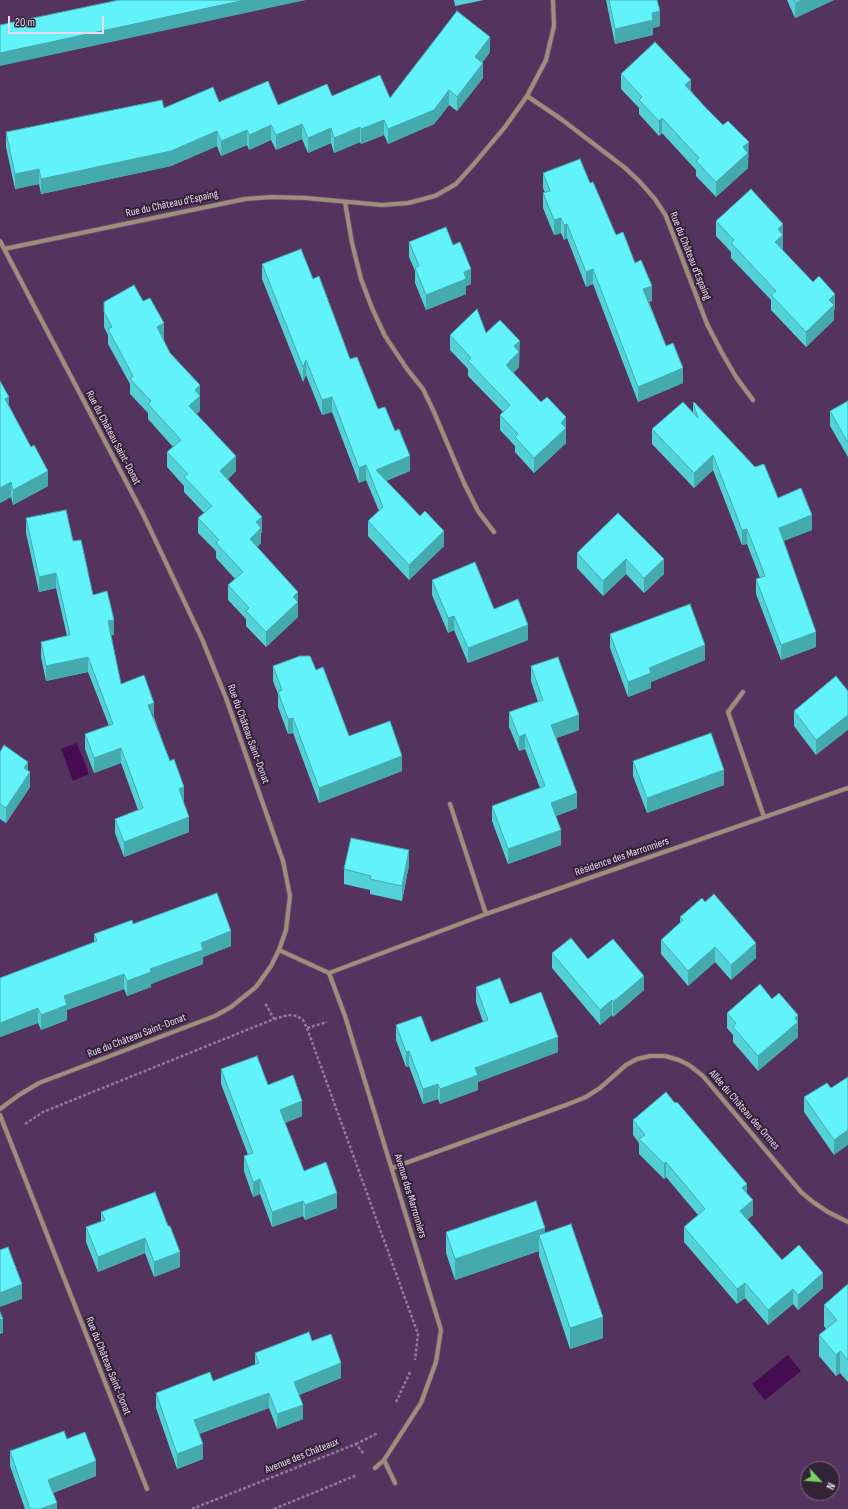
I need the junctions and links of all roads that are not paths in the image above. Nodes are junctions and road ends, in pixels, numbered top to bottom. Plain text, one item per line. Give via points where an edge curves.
1 (553, 0) edge
2 (528, 96) junction
3 (345, 202) junction
4 (0, 241) edge
5 (4, 249) junction
6 (753, 400) dead end
7 (494, 532) dead end
8 (743, 692) dead end
9 (848, 788) edge
10 (450, 804) dead end
11 (764, 817) junction
12 (486, 914) junction
13 (279, 950) junction
14 (329, 973) junction
15 (0, 1109) edge
16 (0, 1115) edge
17 (392, 1168) junction
18 (848, 1222) edge
19 (384, 1460) junction
20 (376, 1468) road end
21 (395, 1483) dead end
22 (147, 1489) dead end

1 - 2 street, Rue du Château d'Espaing via 554,26 546,60
2 - 3 street, Rue du Château d'Espaing via 456,184 435,196 401,204
2 - 6 street, Rue du Château d'Espaing via 624,167 640,181 654,199 666,216 707,324 736,377
3 - 5 street, Rue du Château d'Espaing via 306,198 245,199
3 - 7 street via 361,279 372,308 385,336 423,389 464,483 478,511
4 - 5 street, Rue du Château Saint-Donat
5 - 13 street, Rue du Château Saint-Donat via 143,514 202,639 226,698 288,880 289,911
8 - 11 street via 728,712
9 - 11 street, Résidence des Marronniers
10 - 12 street
11 - 12 street, Résidence des Marronniers
12 - 14 street, Résidence des Marronniers
13 - 14 street
13 - 15 street, Rue du Château Saint-Donat via 256,987 231,1008 39,1083
14 - 17 street, Avenue des Marronniers via 345,1016
16 - 22 street, Rue du Château Saint-Donat
17 - 18 street, Allée du Château des Ormes via 586,1097 637,1059 665,1056 690,1065 703,1076 801,1192 828,1212
17 - 19 street, Avenue des Marronniers via 441,1330 436,1362 421,1403
19 - 20 street, Avenue des Marronniers
19 - 21 street

